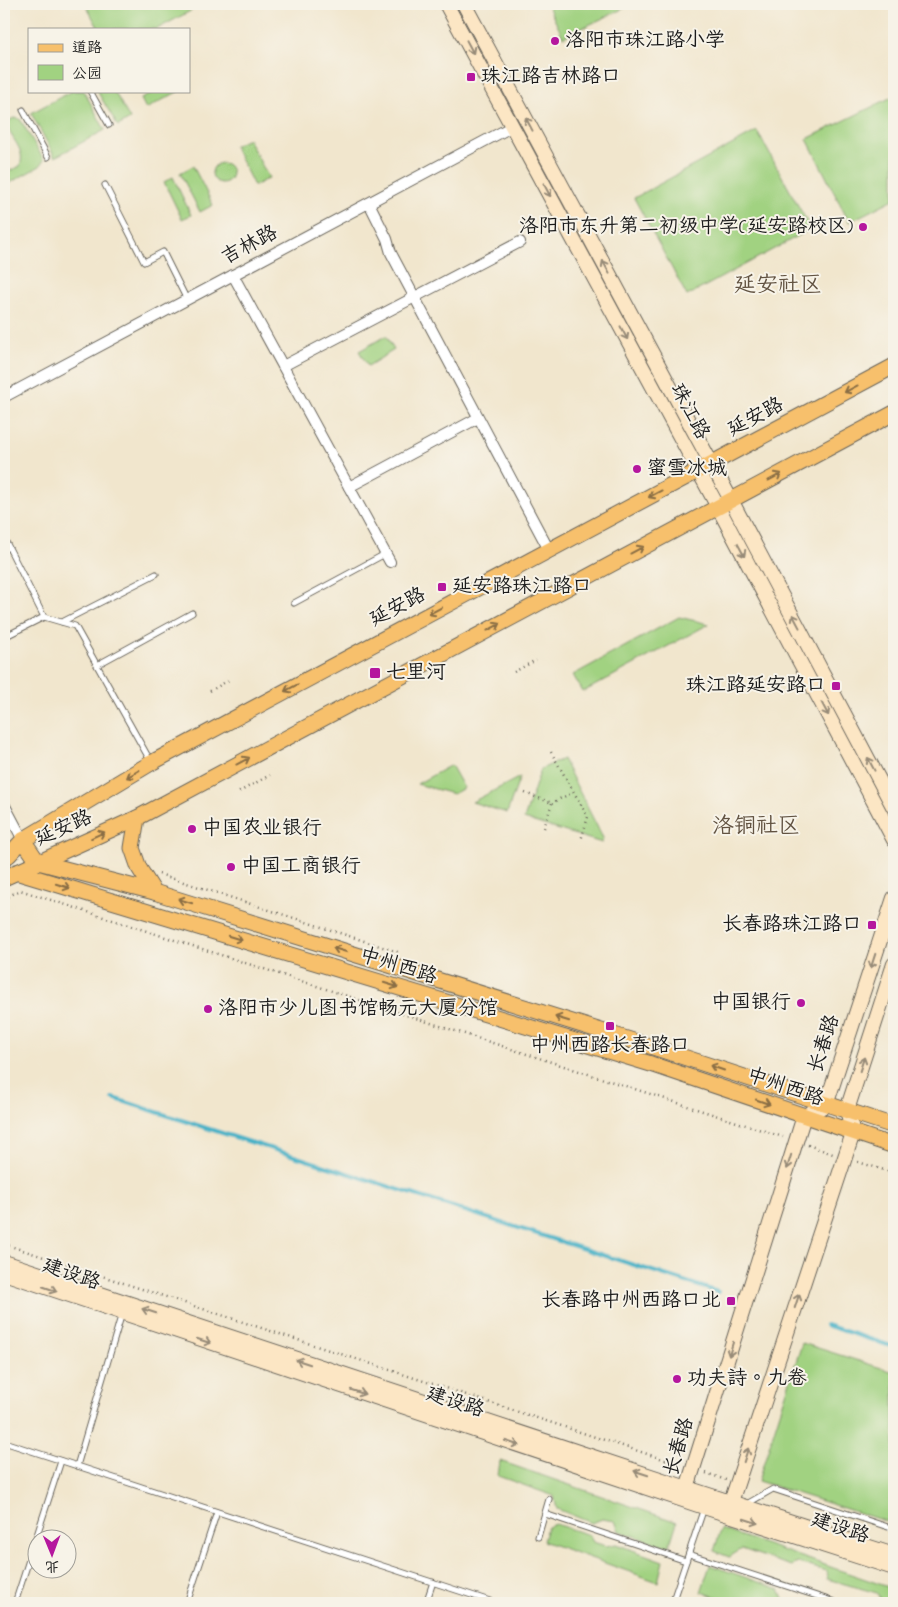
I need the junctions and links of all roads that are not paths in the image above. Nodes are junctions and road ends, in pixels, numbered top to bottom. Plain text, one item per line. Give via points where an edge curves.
1 (446, 4) edge
2 (464, 4) edge
3 (91, 92) edge
4 (23, 110) dead end
5 (109, 125) dead end
6 (513, 126) junction
7 (48, 157) dead end
8 (105, 185) dead end
9 (369, 203) junction
10 (520, 242) dead end
11 (233, 275) junction
12 (414, 298) junction
13 (187, 300) junction
14 (283, 366) junction
15 (894, 366) edge
16 (4, 397) edge
17 (894, 413) edge
18 (478, 418) junction
19 (705, 468) junction
20 (349, 486) junction
21 (725, 503) junction
22 (4, 538) edge
23 (549, 550) junction
24 (388, 558) joint
25 (156, 574) dead end
26 (294, 603) dead end
27 (192, 613) dead end
28 (44, 617) junction
29 (62, 622) junction
30 (4, 637) edge
31 (97, 665) junction
32 (151, 763) junction
33 (4, 804) edge
34 (894, 808) edge
35 (137, 818) junction
36 (23, 840) junction
37 (894, 840) edge
38 (5, 853) edge
39 (38, 862) junction
40 (10, 875) edge
41 (154, 892) junction
42 (894, 898) edge
43 (894, 964) edge
44 (826, 1105) junction
45 (847, 1110) junction
46 (804, 1116) junction
47 (894, 1126) edge
48 (852, 1132) junction
49 (894, 1146) edge
50 (4, 1262) edge
51 (4, 1273) edge
52 (123, 1308) junction
53 (4, 1442) edge
54 (61, 1461) junction
55 (78, 1466) junction
56 (687, 1488) junction
57 (549, 1499) dead end
58 (737, 1504) junction
59 (704, 1507) junction
60 (216, 1512) junction
61 (545, 1514) junction
62 (894, 1529) edge
63 (538, 1537) dead end
64 (688, 1554) junction
65 (894, 1555) edge
66 (686, 1561) junction
67 (894, 1568) edge
68 (432, 1582) junction
69 (15, 1603) edge
70 (187, 1603) edge
71 (426, 1603) edge
72 (496, 1603) edge
73 (672, 1603) edge
74 (838, 1603) edge

1 -> 6 main road, 珠江路
19 -> 2 main road, 珠江路
3 - 5 lane
4 - 7 lane
6 - 9 street, 吉林路
6 -> 19 main road, 珠江路
8 - 13 lane via 144,262 163,252
9 - 11 street, 吉林路
9 - 12 street
10 - 12 street
11 - 13 street, 吉林路
11 - 14 street
12 - 14 street
12 - 18 street
13 - 16 street, 吉林路
14 - 20 street
15 -> 19 main road, 延安路
21 -> 17 main road, 延安路
18 - 20 street
18 - 23 street
19 - 21 main road, 珠江路
19 -> 23 main road, 延安路
20 - 24 street
34 -> 21 main road, 珠江路
35 -> 21 main road, 延安路
21 -> 37 main road, 珠江路
22 - 28 lane
23 -> 32 main road, 延安路
24 - 26 lane
25 - 29 lane
27 - 31 lane
28 - 29 lane
28 - 30 lane
29 - 31 lane via 75,626
31 - 32 lane
32 -> 36 main road, 延安路
33 - 36 street
39 -> 35 main road, 延安路
35 - 41 main road via 132,848 139,868
36 - 38 main road, 延安路
36 - 39 main road
38 - 40 street
39 - 40 main road, 延安路
39 - 41 main road, 中州西路
40 -> 46 main road, 中州西路 via 651,1064
44 -> 41 main road, 中州西路 via 656,1048
42 -> 44 main road, 长春路
45 -> 43 main road, 长春路
44 - 45 main road, 中州西路
44 - 46 main road, 长春路
45 - 47 main road, 中州西路
45 - 48 main road
46 - 48 main road, 中州西路
46 -> 56 main road, 长春路
48 - 49 main road, 中州西路
58 -> 48 main road via 737,1483
50 - 52 main road, 建设路
51 -> 52 main road, 建设路
52 - 55 lane
56 -> 52 main road, 建设路
52 -> 59 main road, 建设路
53 - 54 lane
54 - 55 lane
54 - 69 lane
55 - 60 lane
56 - 58 main road, 建设路
56 - 59 main road, 长春路
57 - 61 lane
58 - 59 main road
58 - 62 lane via 773,1489
58 - 65 main road, 建设路
59 - 64 lane
59 -> 67 main road, 建设路
60 - 68 lane
60 - 70 lane
61 - 63 lane
61 - 66 lane
64 - 66 lane
64 - 74 lane
66 - 73 lane
68 - 71 lane
68 - 72 lane

